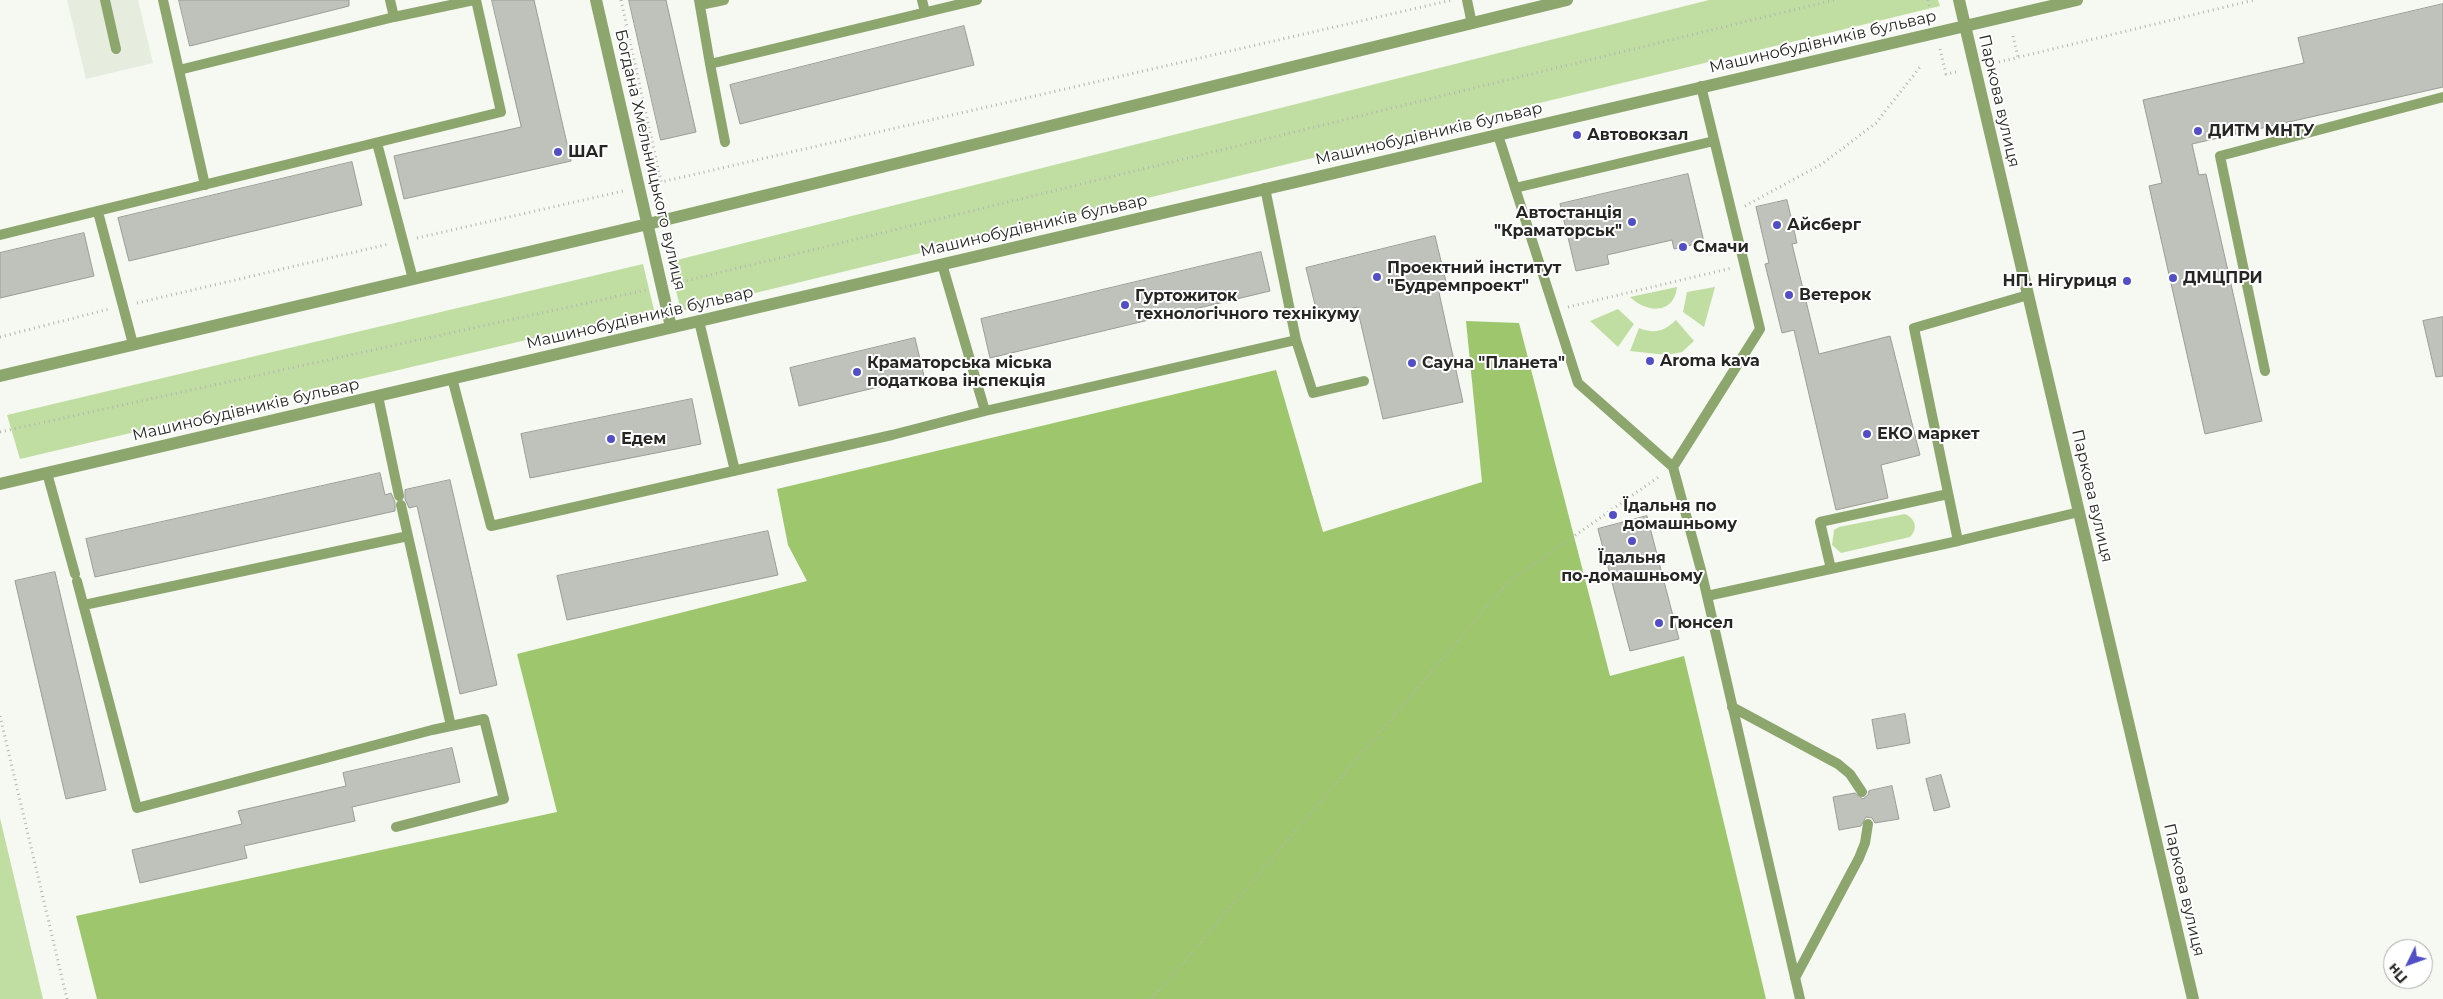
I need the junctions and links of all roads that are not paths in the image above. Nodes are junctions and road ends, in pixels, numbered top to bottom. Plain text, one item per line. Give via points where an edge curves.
1 (105, 0) edge
2 (163, 0) edge
3 (390, 0) edge
4 (475, 0) edge
5 (596, 0) edge
6 (724, 0) edge
7 (922, 0) edge
8 (976, 0) edge
9 (1467, 0) edge
10 (1567, 0) edge
11 (1959, 0) edge
12 (2077, 0) edge
13 (699, 3) edge
14 (925, 12) junction
15 (394, 17) junction
16 (1472, 24) junction
17 (1965, 26) junction
18 (116, 49) dead end
19 (710, 64) junction
20 (179, 70) junction
21 (1701, 86) junction
22 (2443, 97) edge
23 (1498, 135) junction
24 (1714, 141) junction
25 (725, 142) dead end
26 (377, 143) junction
27 (205, 185) junction
28 (1265, 188) junction
29 (1515, 188) junction
30 (98, 212) junction
31 (648, 224) junction
32 (0, 235) edge
33 (942, 264) junction
34 (412, 279) junction
35 (2028, 295) junction
36 (699, 321) junction
37 (671, 327) junction
38 (1296, 340) junction
39 (133, 344) junction
40 (2265, 372) dead end
41 (0, 376) edge
42 (452, 378) junction
43 (1364, 381) dead end
44 (378, 396) junction
45 (985, 411) junction
46 (1673, 467) junction
47 (735, 471) junction
48 (47, 473) junction
49 (0, 484) edge
50 (1948, 494) junction
51 (2079, 512) junction
52 (408, 536) junction
53 (1958, 541) junction
54 (1831, 569) junction
55 (1707, 596) junction
56 (84, 605) junction
57 (1732, 707) junction
58 (451, 726) junction
59 (1862, 792) dead end
60 (1868, 824) dead end
61 (396, 827) dead end
62 (1795, 978) junction
63 (1800, 999) edge
64 (2193, 999) edge

1 - 18 lane
2 - 20 lane
3 - 15 lane
4 - 15 lane
4 - 26 lane via 501,112
5 - 31 street, Богдана Хмельницького вулиця
6 - 13 lane
7 - 14 lane
8 - 14 lane
9 - 16 lane
10 - 16 street
11 - 17 street, Паркова вулиця
12 - 17 street, Машинобудівників бульвар
13 - 19 lane
14 - 19 lane
15 - 20 lane
16 - 31 street
17 - 21 street, Машинобудівників бульвар
17 - 35 street, Паркова вулиця
19 - 25 lane
20 - 27 lane
21 - 23 street, Машинобудівників бульвар
21 - 24 lane
22 - 40 lane via 2220,156
23 - 28 street, Машинобудівників бульвар
23 - 29 lane
24 - 29 lane
24 - 46 lane via 1760,329
26 - 27 lane
26 - 34 lane
27 - 30 lane
28 - 33 street, Машинобудівників бульвар
28 - 38 lane
29 - 46 lane via 1578,383
30 - 32 lane
30 - 39 lane
31 - 34 street
31 - 37 street, Богдана Хмельницького вулиця
33 - 36 street, Машинобудівників бульвар
33 - 45 lane
34 - 39 street
35 - 50 lane via 1914,328
35 - 51 street, Паркова вулиця
36 - 37 street, Машинобудівників бульвар
36 - 47 lane
37 - 42 street, Машинобудівників бульвар
38 - 43 lane via 1313,393
38 - 45 lane
39 - 41 street
42 - 44 street, Машинобудівників бульвар
42 - 47 lane via 491,526
44 - 48 street, Машинобудівників бульвар
44 - 52 lane
45 - 47 lane
46 - 55 lane
48 - 49 street, Машинобудівників бульвар
48 - 56 lane
50 - 53 lane
50 - 54 lane via 1820,522
51 - 53 lane
51 - 64 street, Паркова вулиця
52 - 56 lane
52 - 58 lane
53 - 54 lane
54 - 55 lane
55 - 57 lane
56 - 58 lane via 137,808
57 - 59 lane via 1838,764 1850,774
57 - 62 lane
58 - 61 lane via 484,719 504,799
60 - 62 lane via 1859,858
62 - 63 lane

